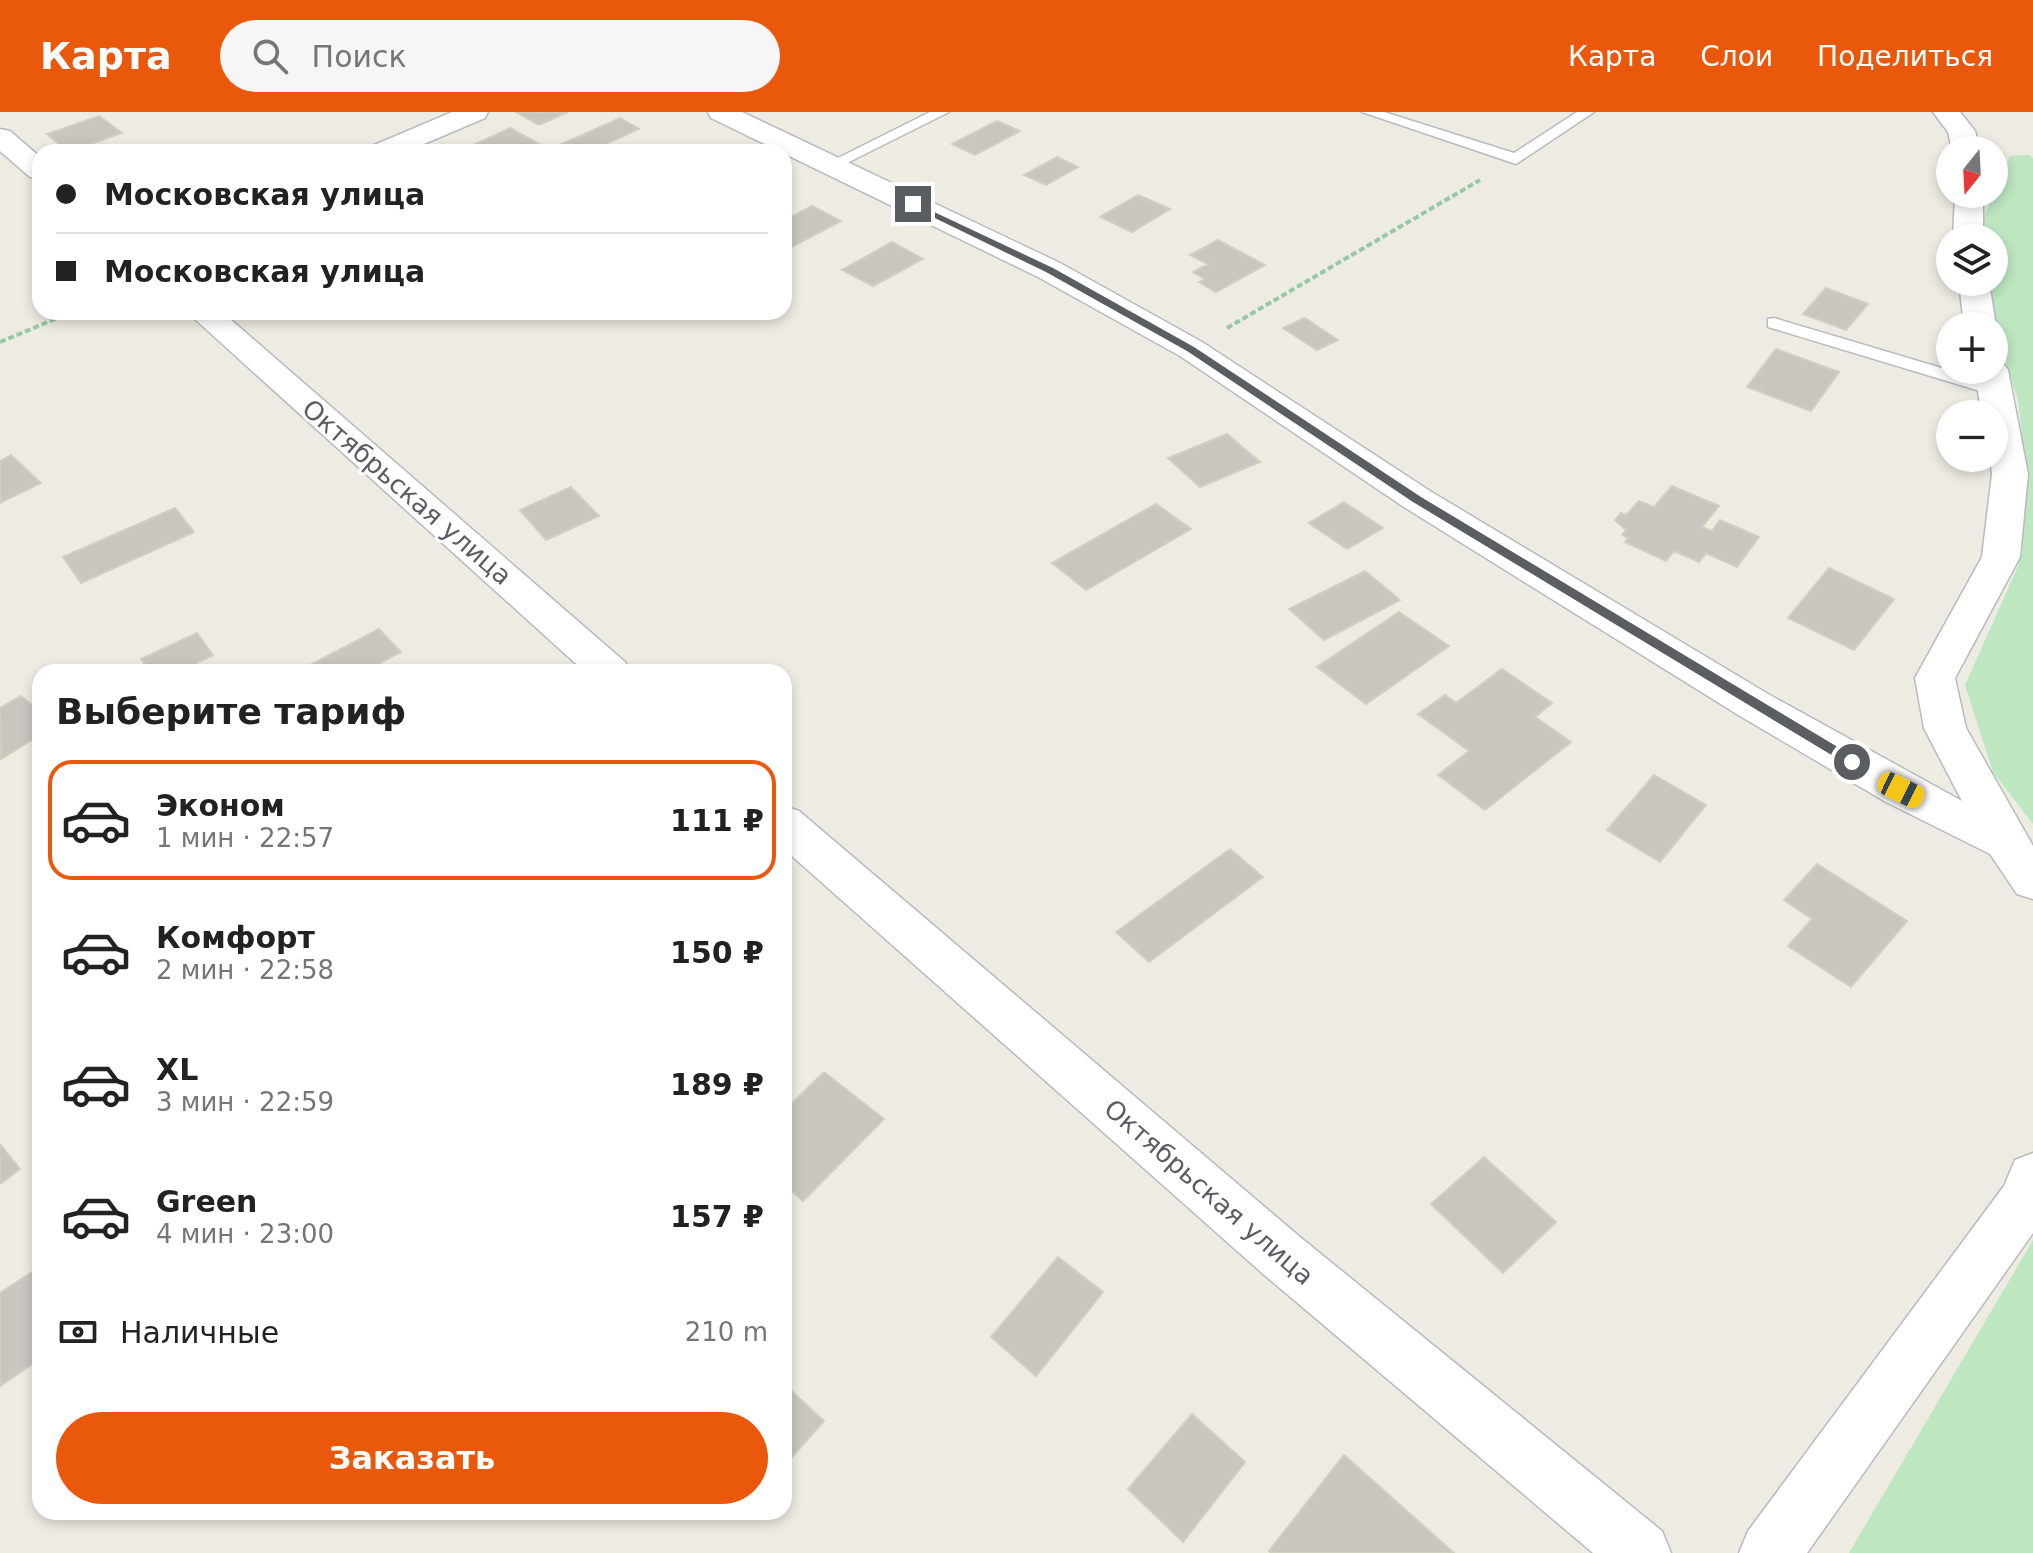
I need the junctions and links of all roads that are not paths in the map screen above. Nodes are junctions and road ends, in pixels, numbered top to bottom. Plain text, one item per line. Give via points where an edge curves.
1 (475, 112) edge
2 (721, 112) edge
3 (942, 112) edge
4 (1369, 112) edge
5 (1587, 112) edge
6 (1946, 112) edge
7 (1962, 136) edge
8 (0, 137) edge
9 (401, 144) edge
10 (788, 144) edge
11 (792, 146) edge
12 (32, 164) edge
13 (832, 165) junction
14 (212, 320) edge
15 (1774, 323) dead end
16 (1936, 365) edge
17 (1994, 384) edge
18 (602, 664) edge
19 (792, 830) edge
20 (2006, 842) junction
21 (2033, 881) edge
22 (2033, 1177) edge
23 (1640, 1553) edge
24 (1770, 1553) edge

1 - 9 street
2 - 10 street
3 - 13 lane
4 - 5 lane via 1516,159
6 - 7 street
8 - 12 street
11 - 13 street
13 - 20 street via 1049,270 1191,349 1417,499 1754,705 1901,790
14 - 18 street, Октябрьская улица
15 - 16 lane
17 - 20 street via 2010,474 2001,557 1935,678 1945,728
19 - 23 street, Октябрьская улица via 1281,1255
20 - 21 street
22 - 24 street via 2026,1199

